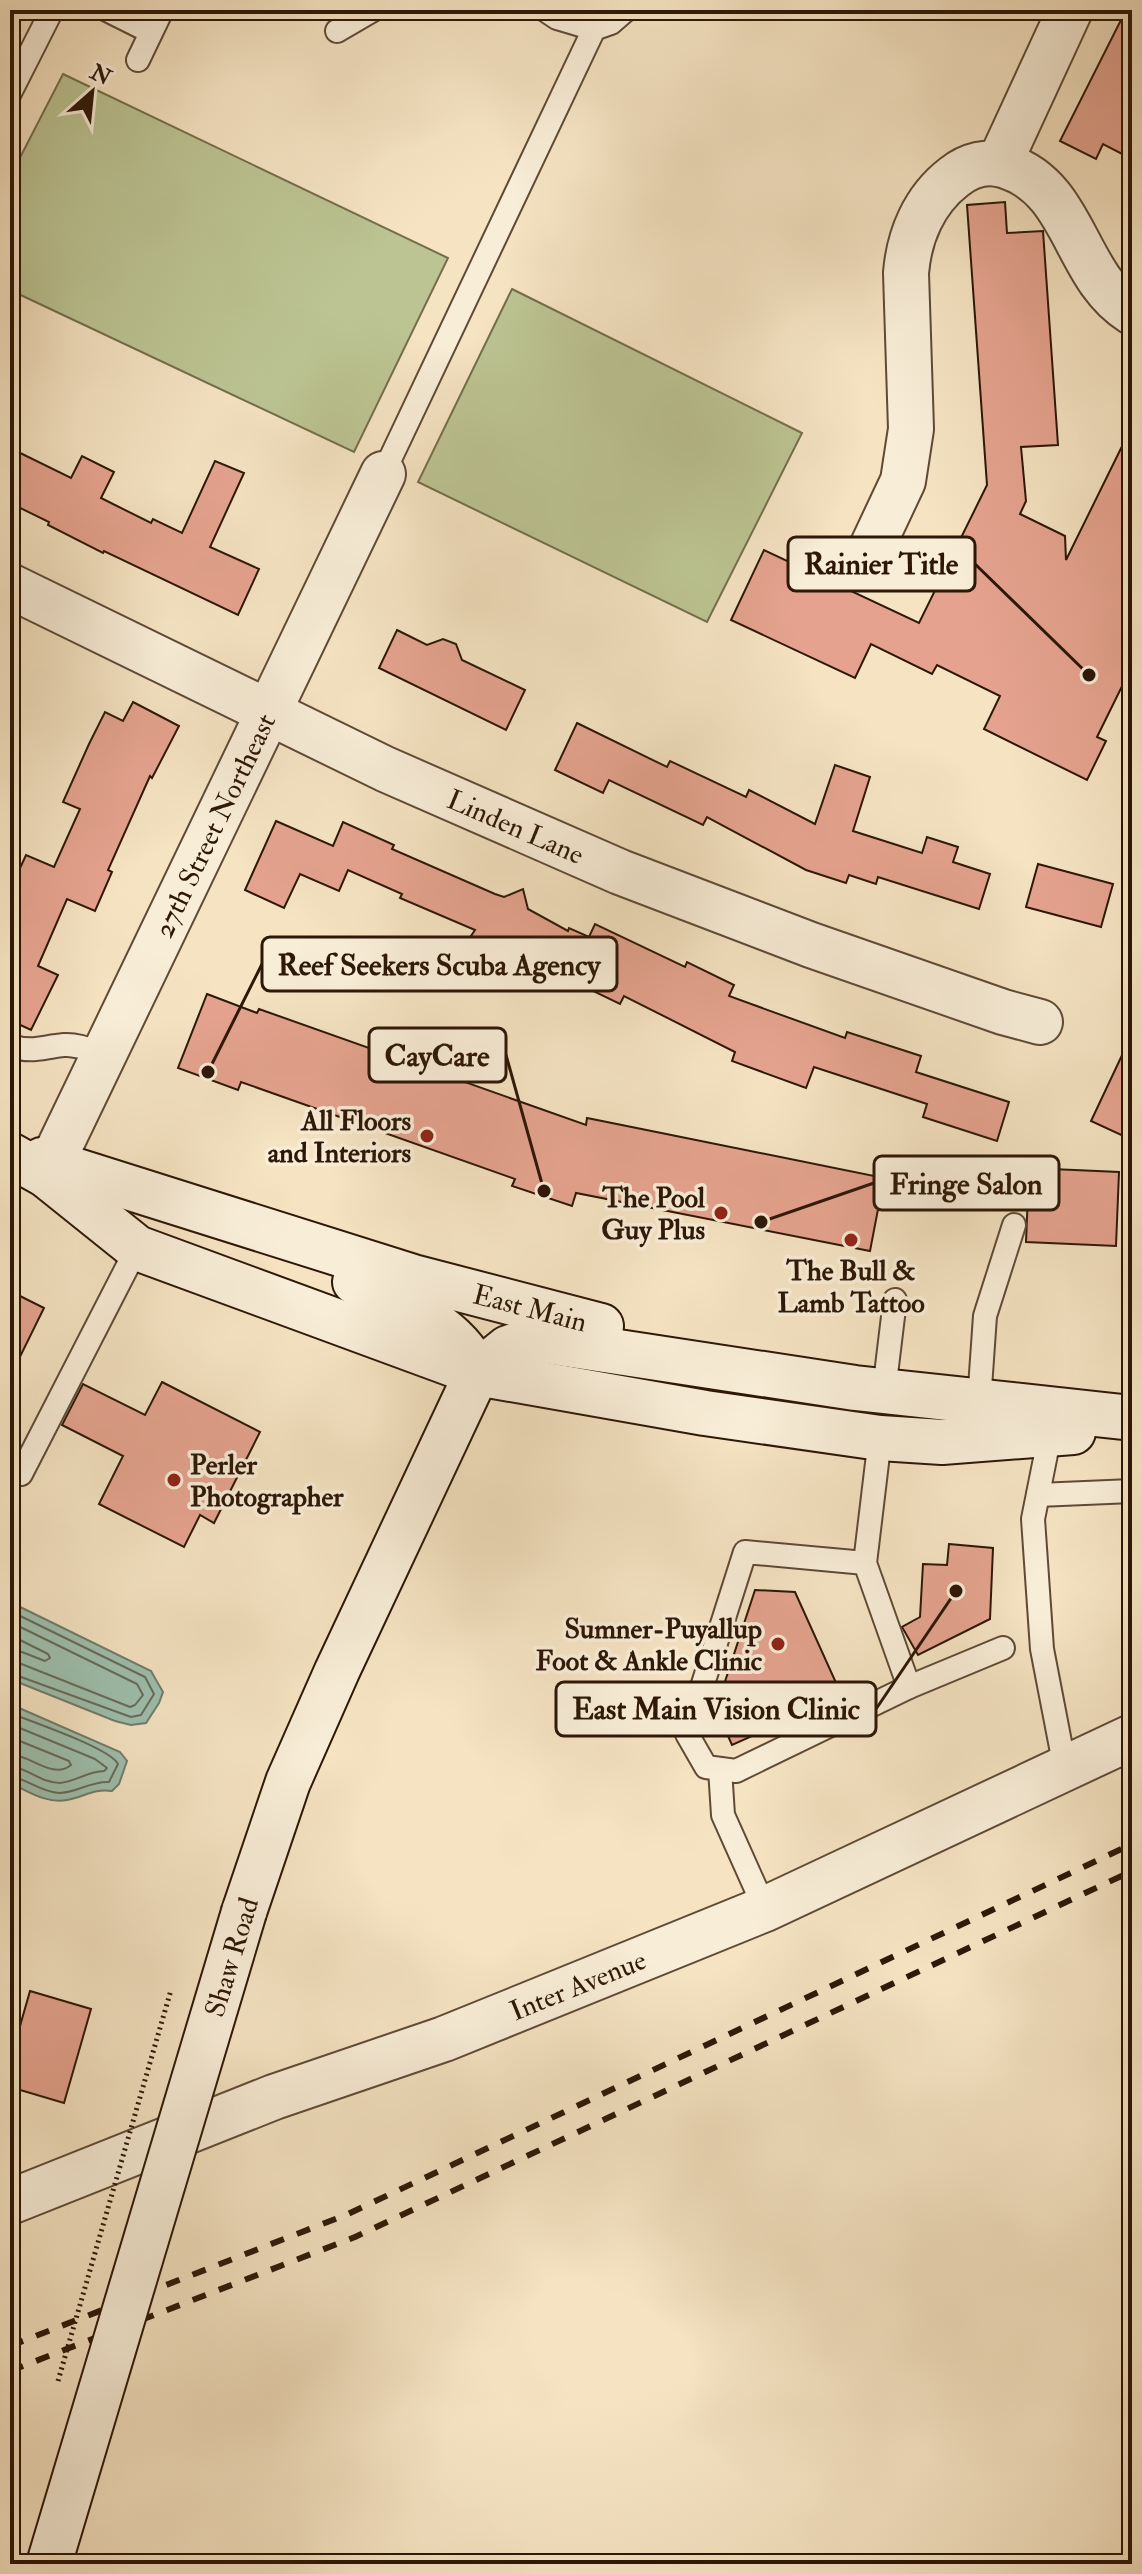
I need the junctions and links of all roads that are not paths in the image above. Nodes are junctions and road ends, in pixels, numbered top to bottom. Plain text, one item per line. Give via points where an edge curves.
1 (52, 10) edge
2 (107, 10) edge
3 (162, 10) edge
4 (373, 10) edge
5 (545, 10) edge
6 (626, 10) edge
7 (1070, 10) edge
8 (594, 29) junction
9 (337, 31) dead end
10 (151, 32) junction
11 (138, 60) dead end
12 (10, 93) edge
13 (999, 164) junction
14 (1132, 312) edge
15 (383, 474) joint
16 (872, 547) dead end
17 (10, 586) edge
18 (268, 712) junction
19 (1040, 1022) dead end
20 (10, 1046) edge
21 (103, 1054) junction
22 (10, 1145) edge
23 (35, 1165) edge
24 (209, 1211) junction
25 (1014, 1225) dead end
26 (137, 1248) junction
27 (895, 1300) dead end
28 (477, 1373) junction
29 (870, 1389) junction
30 (979, 1402) junction
31 (1132, 1418) edge
32 (1132, 1428) edge
33 (1050, 1434) junction
34 (880, 1438) junction
35 (21, 1474) dead end
36 (1132, 1491) edge
37 (1038, 1495) junction
38 (865, 1563) junction
39 (1003, 1648) dead end
40 (909, 1687) junction
41 (1132, 1737) edge
42 (1065, 1768) junction
43 (720, 1769) junction
44 (765, 1909) junction
45 (10, 2202) edge
46 (49, 2564) edge

1 - 12 lane
2 - 10 lane
3 - 10 lane
4 - 9 lane
5 - 8 lane
6 - 8 lane
7 - 13 main road
8 - 15 lane
10 - 11 lane
13 - 14 main road via 1035,179 1057,203 1106,290
13 - 16 main road via 981,164 953,178 936,194 912,236 906,273 911,429 903,481
15 - 18 main road, 27th Street Northeast
17 - 18 main road, Linden Lane
18 - 19 main road, Linden Lane via 620,872 811,945
18 - 21 main road, 27th Street Northeast
20 - 21 lane via 43,1050 71,1045
21 - 23 main road, 27th Street Northeast
22 - 23 main road, East Main
23 - 24 main road, East Main
23 - 26 main road, East Main
24 - 28 main road, East Main via 428,1319 468,1354
24 - 29 main road, East Main via 413,1277 693,1353
25 - 30 lane via 985,1316
26 - 28 main road, East Main
26 - 35 lane
27 - 29 lane
28 - 29 main road, East Main via 508,1348 533,1339
28 - 34 main road, East Main
28 - 46 main road, Shaw Road, bridge via 288,1782 244,1912
29 - 30 main road, East Main
30 - 31 main road, East Main
32 - 33 main road, East Main
33 - 34 main road, East Main via 942,1442
33 - 37 lane
34 - 38 lane
36 - 37 lane
37 - 42 lane via 1033,1519 1042,1649
38 - 40 lane
38 - 43 lane via 745,1552 687,1734 706,1767
39 - 40 lane
40 - 43 lane via 736,1771
41 - 42 main road, Inter Avenue
42 - 44 main road, Inter Avenue
43 - 44 lane via 723,1815
44 - 45 main road, Inter Avenue via 444,2039 274,2097

